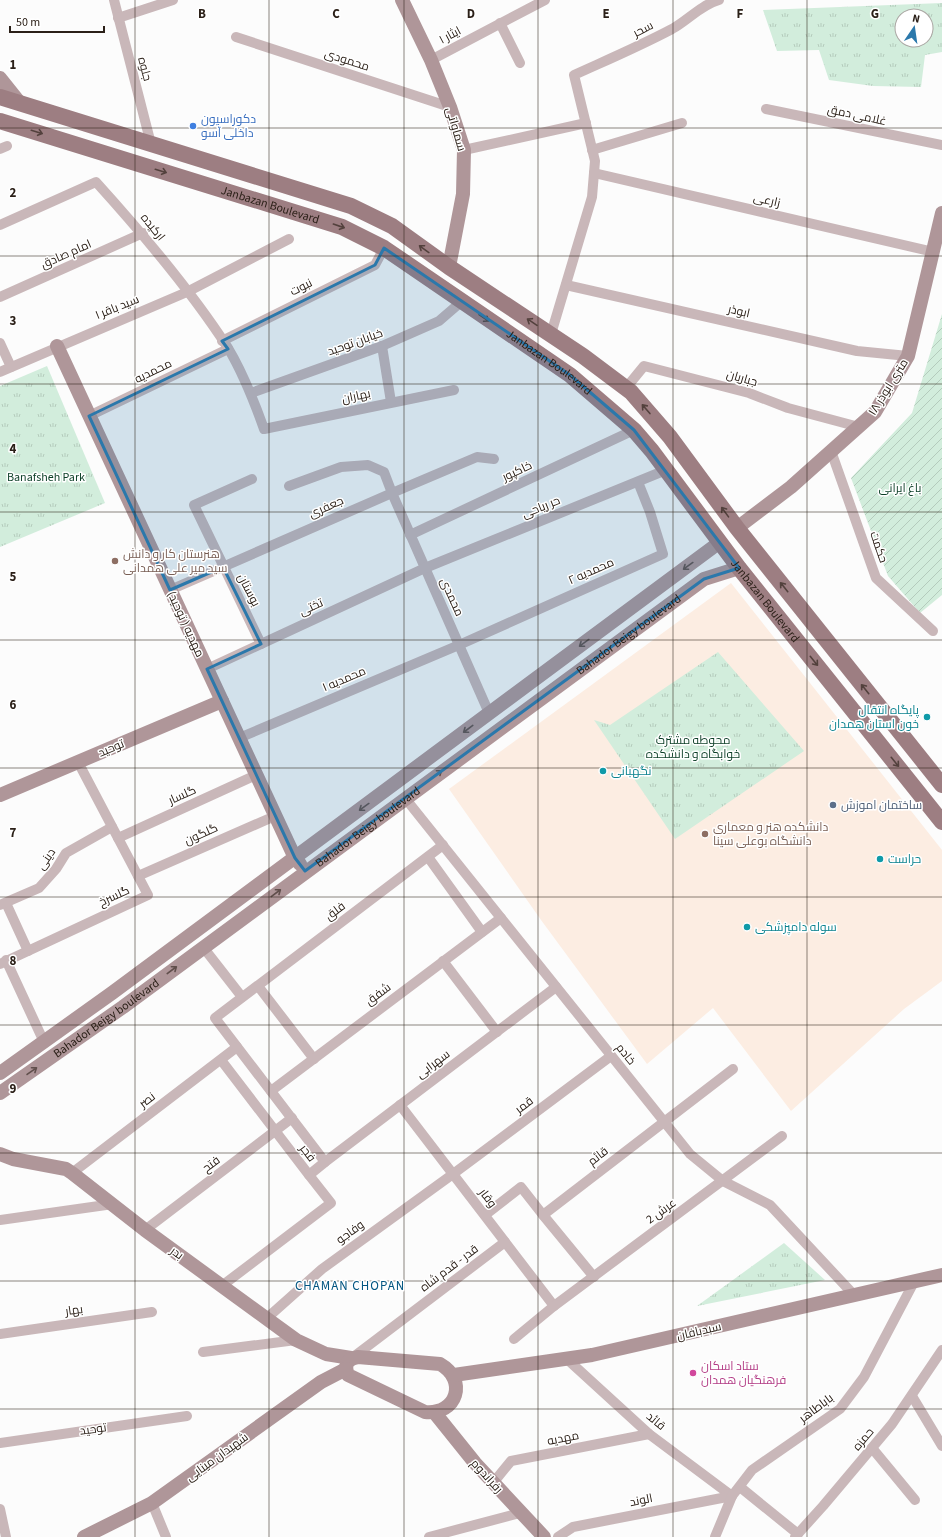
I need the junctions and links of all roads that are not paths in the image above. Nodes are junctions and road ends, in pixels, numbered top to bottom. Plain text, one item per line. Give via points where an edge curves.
1 (114, 0) edge
2 (173, 0) edge
3 (402, 0) edge
4 (545, 0) edge
5 (719, 0) edge
6 (118, 18) junction
7 (500, 23) junction
8 (236, 37) dead end
9 (431, 60) junction
10 (520, 63) dead end
11 (0, 78) edge
12 (0, 97) edge
13 (20, 103) junction
14 (450, 107) junction
15 (766, 109) dead end
16 (0, 121) edge
17 (586, 123) junction
18 (682, 123) dead end
19 (151, 144) junction
20 (942, 146) edge
21 (464, 150) junction
22 (592, 150) junction
23 (208, 160) junction
24 (594, 173) junction
25 (201, 183) junction
26 (942, 213) edge
27 (0, 225) edge
28 (143, 233) junction
29 (289, 239) dead end
30 (384, 248) junction
31 (934, 252) junction
32 (449, 267) junction
33 (566, 285) junction
34 (188, 292) junction
35 (0, 297) edge
36 (461, 302) junction
37 (551, 334) junction
38 (0, 343) edge
39 (225, 345) junction
40 (57, 346) junction
41 (382, 346) junction
42 (908, 356) junction
43 (11, 367) junction
44 (0, 372) edge
45 (626, 388) junction
46 (454, 390) dead end
47 (251, 393) junction
48 (391, 402) junction
49 (89, 416) junction
50 (859, 427) junction
51 (264, 428) joint
52 (634, 430) junction
53 (832, 451) junction
54 (494, 459) dead end
55 (666, 470) junction
56 (252, 479) dead end
57 (638, 482) junction
58 (289, 486) dead end
59 (392, 492) junction
60 (737, 528) junction
61 (410, 535) junction
62 (720, 542) junction
63 (223, 567) junction
64 (425, 568) junction
65 (740, 568) junction
66 (170, 590) junction
67 (933, 631) dead end
68 (261, 644) junction
69 (459, 645) junction
70 (207, 669) junction
71 (222, 701) junction
72 (489, 713) junction
73 (239, 738) junction
74 (78, 762) junction
75 (256, 775) junction
76 (942, 785) edge
77 (0, 795) edge
78 (405, 798) junction
79 (275, 816) junction
80 (942, 822) edge
81 (112, 827) junction
82 (118, 838) junction
83 (443, 845) junction
84 (428, 856) junction
85 (295, 858) junction
86 (305, 871) junction
87 (138, 876) junction
88 (3, 904) edge
89 (501, 918) junction
90 (482, 932) junction
91 (204, 947) junction
92 (28, 951) junction
93 (443, 961) junction
94 (3, 962) edge
95 (258, 986) junction
96 (556, 987) junction
97 (242, 997) junction
98 (497, 1032) junction
99 (44, 1042) junction
100 (238, 1047) junction
101 (611, 1056) junction
102 (314, 1059) junction
103 (221, 1060) junction
104 (733, 1069) dead end
105 (0, 1072) edge
106 (271, 1091) junction
107 (0, 1093) edge
108 (400, 1105) junction
109 (292, 1118) junction
110 (663, 1121) junction
111 (275, 1131) junction
112 (782, 1136) dead end
113 (0, 1154) edge
114 (325, 1162) junction
115 (72, 1173) junction
116 (453, 1174) junction
117 (309, 1175) junction
118 (723, 1181) junction
119 (113, 1204) junction
120 (485, 1215) junction
121 (543, 1215) junction
122 (0, 1220) edge
123 (145, 1230) junction
124 (505, 1242) junction
125 (594, 1276) junction
126 (942, 1276) edge
127 (914, 1282) junction
128 (223, 1285) junction
129 (854, 1295) junction
130 (554, 1306) junction
131 (152, 1312) dead end
132 (267, 1318) junction
133 (0, 1334) edge
134 (514, 1339) dead end
135 (296, 1340) junction
136 (942, 1350) edge
137 (203, 1352) dead end
138 (568, 1360) junction
139 (349, 1364) junction
140 (454, 1375) junction
141 (912, 1396) junction
142 (434, 1412) junction
143 (187, 1416) dead end
144 (649, 1434) junction
145 (0, 1443) edge
146 (942, 1446) edge
147 (872, 1448) junction
148 (493, 1483) junction
149 (740, 1486) junction
150 (732, 1496) junction
151 (915, 1500) dead end
152 (152, 1503) junction
153 (0, 1509) edge
154 (520, 1513) junction
155 (797, 1535) edge
156 (6, 1537) edge
157 (84, 1537) edge
158 (166, 1537) edge
159 (428, 1537) edge
160 (544, 1537) edge
161 (558, 1537) edge
162 (715, 1537) edge

1 - 6 street, جلوه
2 - 6 street
3 - 9 street, سماواتی
4 - 7 street, ایثار ۱
5 - 17 street, سحر via 642,44 574,75
6 - 19 street, جلوه
7 - 9 street, ایثار ۱
7 - 10 street
8 - 14 street, محمودی
9 - 14 street, سماواتی
11 - 13 street
12 - 13 main road, Janbazan Boulevard
13 - 19 main road, Janbazan Boulevard
14 - 21 street, سماواتی
15 - 20 street, غلامی دمق
16 -> 25 main road, Janbazan Boulevard
17 - 21 street
17 - 22 street
18 - 22 street
19 - 23 main road, Janbazan Boulevard
21 - 32 street, سماواتی via 463,194
22 - 24 street via 595,161
23 - 25 main road
32 -> 23 main road, Janbazan Boulevard via 392,226 351,206
24 - 31 street, زارعی
24 - 33 street via 592,197
25 -> 30 main road, Janbazan Boulevard via 342,227
26 - 31 street, ۱۸ متری ابوذر
27 - 28 street, ارکیده via 96,182
28 - 34 street, ارکیده
28 - 35 street, امام صادق
29 - 34 street, سید باقر ۱
30 - 36 main road, Janbazan Boulevard
30 - 39 street, نبوت via 375,265
31 - 42 street, ۱۸ متری ابوذر
37 -> 32 main road, Janbazan Boulevard
33 - 37 street
33 - 42 street, ابوذر via 857,351
34 - 39 street, ارکیده
34 - 40 street, سید باقر ۱
36 - 41 street, خیابان توحید via 439,321
36 -> 52 main road, Janbazan Boulevard via 570,375
37 - 45 main road, Janbazan Boulevard
38 - 43 street
39 - 47 street, ارکیده
39 - 49 street, محمدیه
40 - 43 street, سید باقر ۱
40 - 49 street, مهدیه ( توحید)
41 - 47 street, خیابان توحید
41 - 48 street
42 - 50 street, ۱۸ متری ابوذر via 875,412
43 - 44 street, سید باقر ۱
45 - 50 street, جباریان via 644,366 749,393 794,410
60 -> 45 main road, Janbazan Boulevard via 670,437
46 - 48 street, بهاران
47 - 51 street, ارکیده
48 - 51 street, بهاران
49 - 66 street, مهدیه ( توحید)
50 - 53 street, ۱۸ متری ابوذر
52 - 55 main road, Janbazan Boulevard
52 - 61 street, خاکپور
53 - 60 street, ۱۸ متری ابوذر via 791,487
53 - 67 street, حکمت via 876,578
54 - 59 street, جعفری via 478,457
55 - 57 street, حر ریاحی
55 - 62 main road, Janbazan Boulevard
56 - 63 street, بوستان via 194,505
57 - 64 street, حر ریاحی
57 - 69 street, محمدیه ۲ via 663,554
58 - 59 street, محمدی via 341,467 368,465 384,472
59 - 61 street, محمدی
59 - 63 street, جعفری
76 -> 60 main road, Janbazan Boulevard
61 - 64 street, محمدی
62 - 65 main road, Janbazan Boulevard
62 -> 72 street, Bahador Beigy boulevard
63 - 66 street, جعفری
63 - 68 street, بوستان
64 - 68 street, تختی
64 - 69 street, محمدی
78 -> 65 street, Bahador Beigy boulevard via 704,579
65 -> 80 main road, Janbazan Boulevard
66 - 70 street, مهدیه ( توحید)
68 - 70 street, تختی
69 - 72 street, محمدی
69 - 73 street, محمدیه ۱
70 - 71 street, مهدیه ( توحید)
71 - 73 street, مهدیه ( توحید)
71 - 74 street, توحید
72 -> 85 street, Bahador Beigy boulevard
73 - 75 street, مهدیه ( توحید)
74 - 77 street, توحید
74 - 81 street, گلسرخ
75 - 79 street, مهدیه ( توحید)
75 - 82 street, گلسار
78 - 83 street, خادم
78 - 86 street, Bahador Beigy boulevard
79 - 85 street, مهدیه ( توحید)
79 - 87 street, گلگون
81 - 82 street, گلسرخ
81 - 88 street, دینی via 66,853 39,888
82 - 87 street, گلسرخ
83 - 84 street, فلق
83 - 89 street, خادم
84 - 90 street
84 - 95 street, فلق
85 - 86 street, مهدیه ( توحید)
85 - 99 street, Bahador Beigy boulevard
91 -> 86 street, Bahador Beigy boulevard
87 - 92 street, گلسرخ via 148,895
88 - 92 street
89 - 90 street, شفق
89 - 96 street, خادم
90 - 93 street, شفق
91 - 97 street
107 -> 91 street, Bahador Beigy boulevard
92 - 94 street, گلسرخ
93 - 98 street
93 - 102 street, شفق
94 - 99 street
95 - 97 street, فلق
95 - 102 street
96 - 98 street, سهرابی
96 - 101 street, خادم
97 - 100 street, فلق via 215,1018
98 - 108 street, سهرابی
99 - 105 street, Bahador Beigy boulevard
100 - 103 street, نصر
100 - 106 street, فجر
101 - 110 street, خادم
101 - 116 street, قمر
102 - 106 street, شفق
103 - 111 street, فجر
103 - 115 street, نصر
104 - 110 street, قائم
106 - 109 street, فجر
108 - 114 street, سهرابی
108 - 116 street, وقار
109 - 111 street, فتح
109 - 114 street, فجر
110 - 118 street, خادم via 690,1154
110 - 121 street, قائم
111 - 117 street, فجر
111 - 123 street, فتح
112 - 118 street, عرش 2
113 - 115 street, بدر via 66,1169
114 - 117 street, فجر
115 - 119 street, بدر
116 - 120 street, وقار
116 - 132 street, وفاجو via 322,1268
117 - 128 street via 331,1203
118 - 125 street, عرش 2
118 - 129 street, خادم via 770,1206
119 - 122 street
119 - 123 street, بدر
120 - 121 street via 521,1188
120 - 124 street, وقار
121 - 125 street
123 - 128 street, بدر
124 - 130 street, وقار
124 - 139 street, قدر - قدم شاه
125 - 130 street, عرش 2
126 - 127 street, سبدبافان
127 - 129 street, سبدبافان
127 - 149 street, باباطاهر via 864,1378 840,1409 752,1470
128 - 132 street, بدر
129 - 138 street, سبدبافان
130 - 134 street, عرش 2
131 - 133 street, بهار
132 - 135 street, بدر
135 - 137 street
135 - 139 street, بدر
136 - 141 street, حمزه
138 - 140 street, سبدبافان
138 - 144 street, قائد
139 - 140 street, بدر via 378,1358 440,1364
139 - 142 street via 348,1375 354,1379 425,1412
139 - 152 street, شهیدان مینایی
140 - 142 street via 457,1387 454,1399 445,1408
141 - 146 street
141 - 147 street, حمزه
142 - 148 street, رفراندوم
143 - 145 street, توحید
144 - 148 street, مهدیه via 511,1461
144 - 150 street, قائد
147 - 151 street
147 - 155 street, حمزه
148 - 154 street, رفراندوم
149 - 150 street, باباطاهر
149 - 155 street
150 - 161 street, الوند via 573,1527
150 - 162 street, باباطاهر
152 - 157 street, شهیدان مینایی
152 - 158 street
153 - 156 street
154 - 159 street
154 - 160 street, رفراندوم

